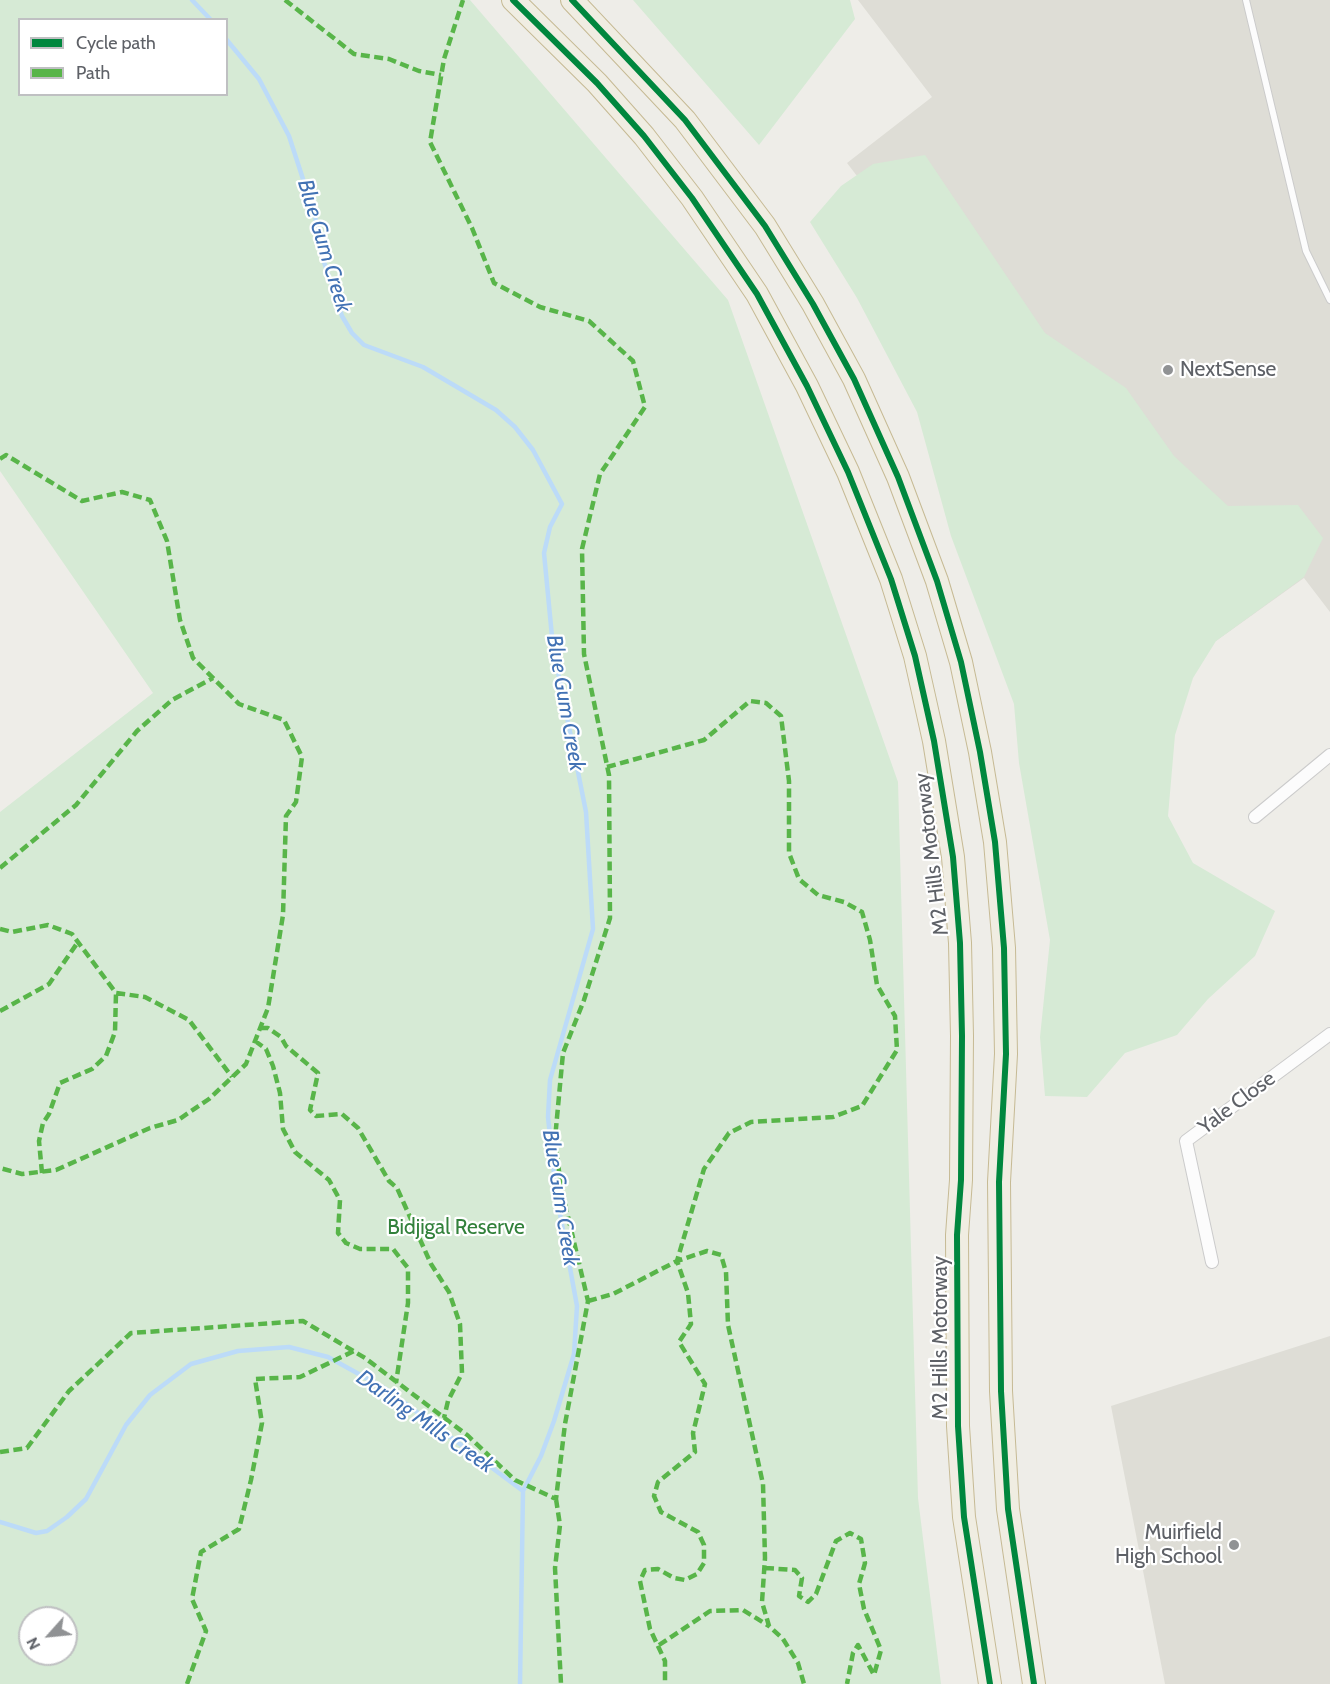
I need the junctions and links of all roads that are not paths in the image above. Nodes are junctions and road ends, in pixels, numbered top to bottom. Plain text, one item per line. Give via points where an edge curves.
1 (513, 0) edge
2 (572, 0) edge
3 (1246, 0) edge
4 (1330, 300) edge
5 (1330, 755) edge
6 (1255, 817) dead end
7 (1330, 1034) edge
8 (1212, 1262) dead end
9 (990, 1684) edge
10 (1034, 1684) edge

1 - 9 highway, M2 Hills Motorway via 644,136 757,294 848,472 891,579 915,656 953,857 960,943 958,1426 964,1517
2 - 10 highway via 685,120 765,226 813,304 854,379 898,477 937,581 961,662 995,842 1004,948 1006,1054 999,1182 1004,1452 1016,1574
3 - 4 lane via 1306,251
5 - 6 street
7 - 8 street, Yale Close via 1186,1141

